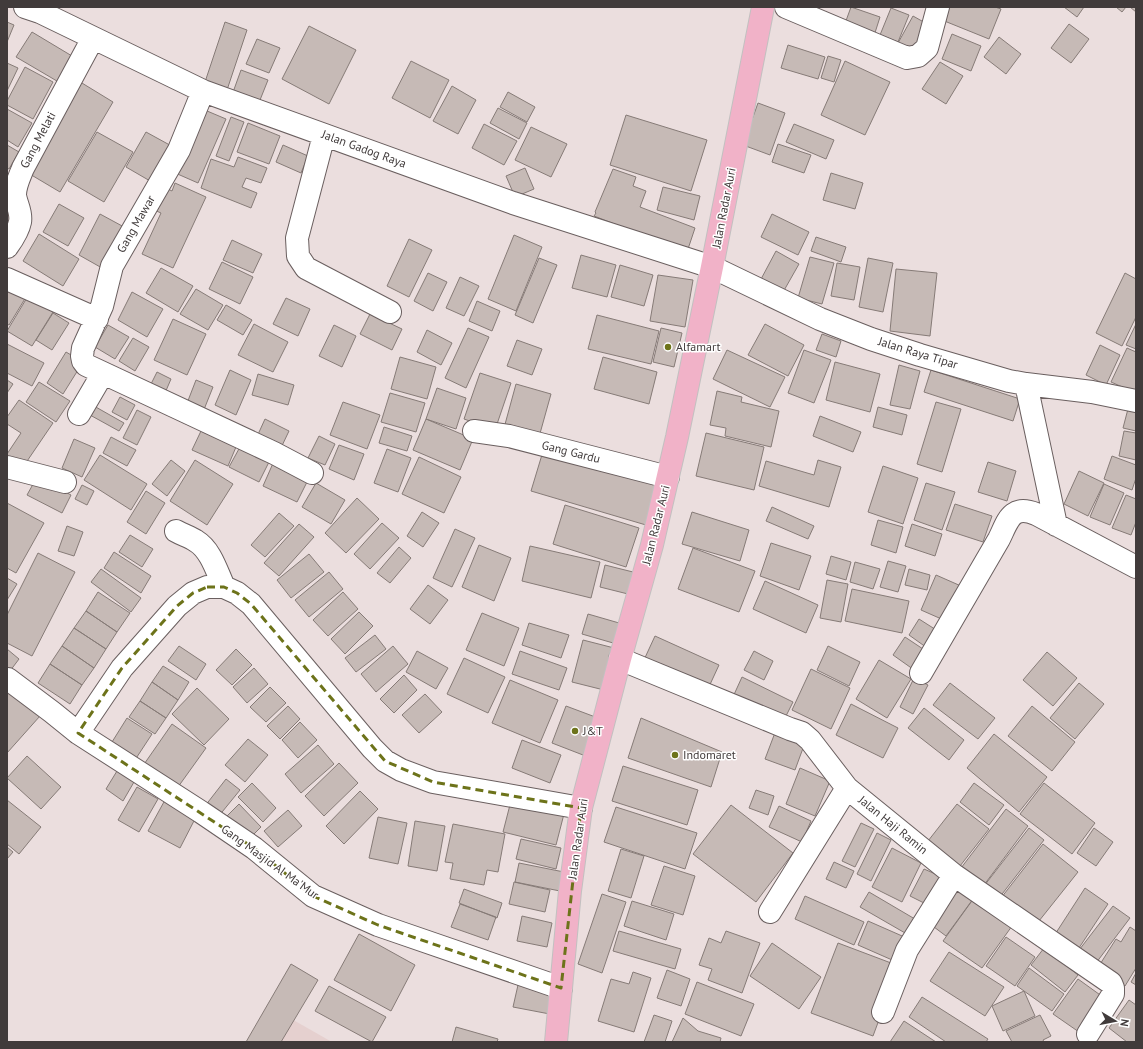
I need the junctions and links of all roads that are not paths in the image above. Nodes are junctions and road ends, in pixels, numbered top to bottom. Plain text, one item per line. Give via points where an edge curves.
1 (25, 7) edge
2 (763, 7) edge
3 (786, 7) edge
4 (938, 7) edge
5 (93, 38) junction
6 (203, 91) junction
7 (324, 134) junction
8 (7, 247) edge
9 (712, 267) junction
10 (7, 279) edge
11 (390, 312) dead end
12 (97, 319) junction
13 (103, 373) junction
14 (1026, 384) junction
15 (1136, 401) edge
16 (79, 414) dead end
17 (474, 431) dead end
18 (7, 466) edge
19 (312, 473) dead end
20 (668, 477) junction
21 (65, 482) dead end
22 (1056, 525) junction
23 (176, 531) dead end
24 (1136, 567) edge
25 (224, 587) junction
26 (620, 659) junction
27 (921, 673) dead end
28 (8, 679) edge
29 (78, 732) junction
30 (847, 788) junction
31 (581, 808) junction
32 (954, 875) junction
33 (770, 912) dead end
34 (562, 988) junction
35 (883, 1012) dead end
36 (1088, 1034) dead end
37 (556, 1042) edge

1 - 5 street, Jalan Gadog Raya
2 - 9 main road, Jalan Radar Auri
3 - 4 street via 907,58 918,56 927,48
5 - 6 street, Jalan Gadog Raya
5 - 8 street, Gang Melati via 17,182 15,194 20,222
6 - 7 street, Jalan Gadog Raya
6 - 12 street, Gang Mawar via 179,150 112,266
7 - 9 street, Jalan Gadog Raya via 513,203
7 - 11 street via 298,238 298,256 306,268
9 - 14 street, Jalan Raya Tipar via 820,319 871,339
9 - 20 main road, Jalan Radar Auri
10 - 12 street
12 - 13 street, Gang Mawar via 83,348 82,356 86,365
13 - 16 street
13 - 19 street
14 - 15 street, Jalan Raya Tipar via 1092,392
14 - 22 street
17 - 20 street, Gang Gardu via 509,436
18 - 21 street
20 - 26 main road, Jalan Radar Auri via 652,546
22 - 24 street
22 - 27 street via 1031,512 1013,513
23 - 25 street via 206,550
25 - 29 street via 207,587 192,593 177,606 122,668
25 - 31 street via 251,604 385,761 433,782
26 - 30 street, Jalan Haji Ramin via 802,733
26 - 31 main road, Jalan Radar Auri
28 - 29 street, Gang Masjid Al Ma'Mur
29 - 34 street, Gang Masjid Al Ma'Mur via 254,848 313,896 378,925
30 - 32 street, Jalan Haji Ramin
30 - 33 street
31 - 34 main road, Jalan Radar Auri via 570,891
32 - 35 street via 907,950
32 - 36 street, Jalan Haji Ramin via 1111,983 1113,994
34 - 37 main road, Jalan Radar Auri

